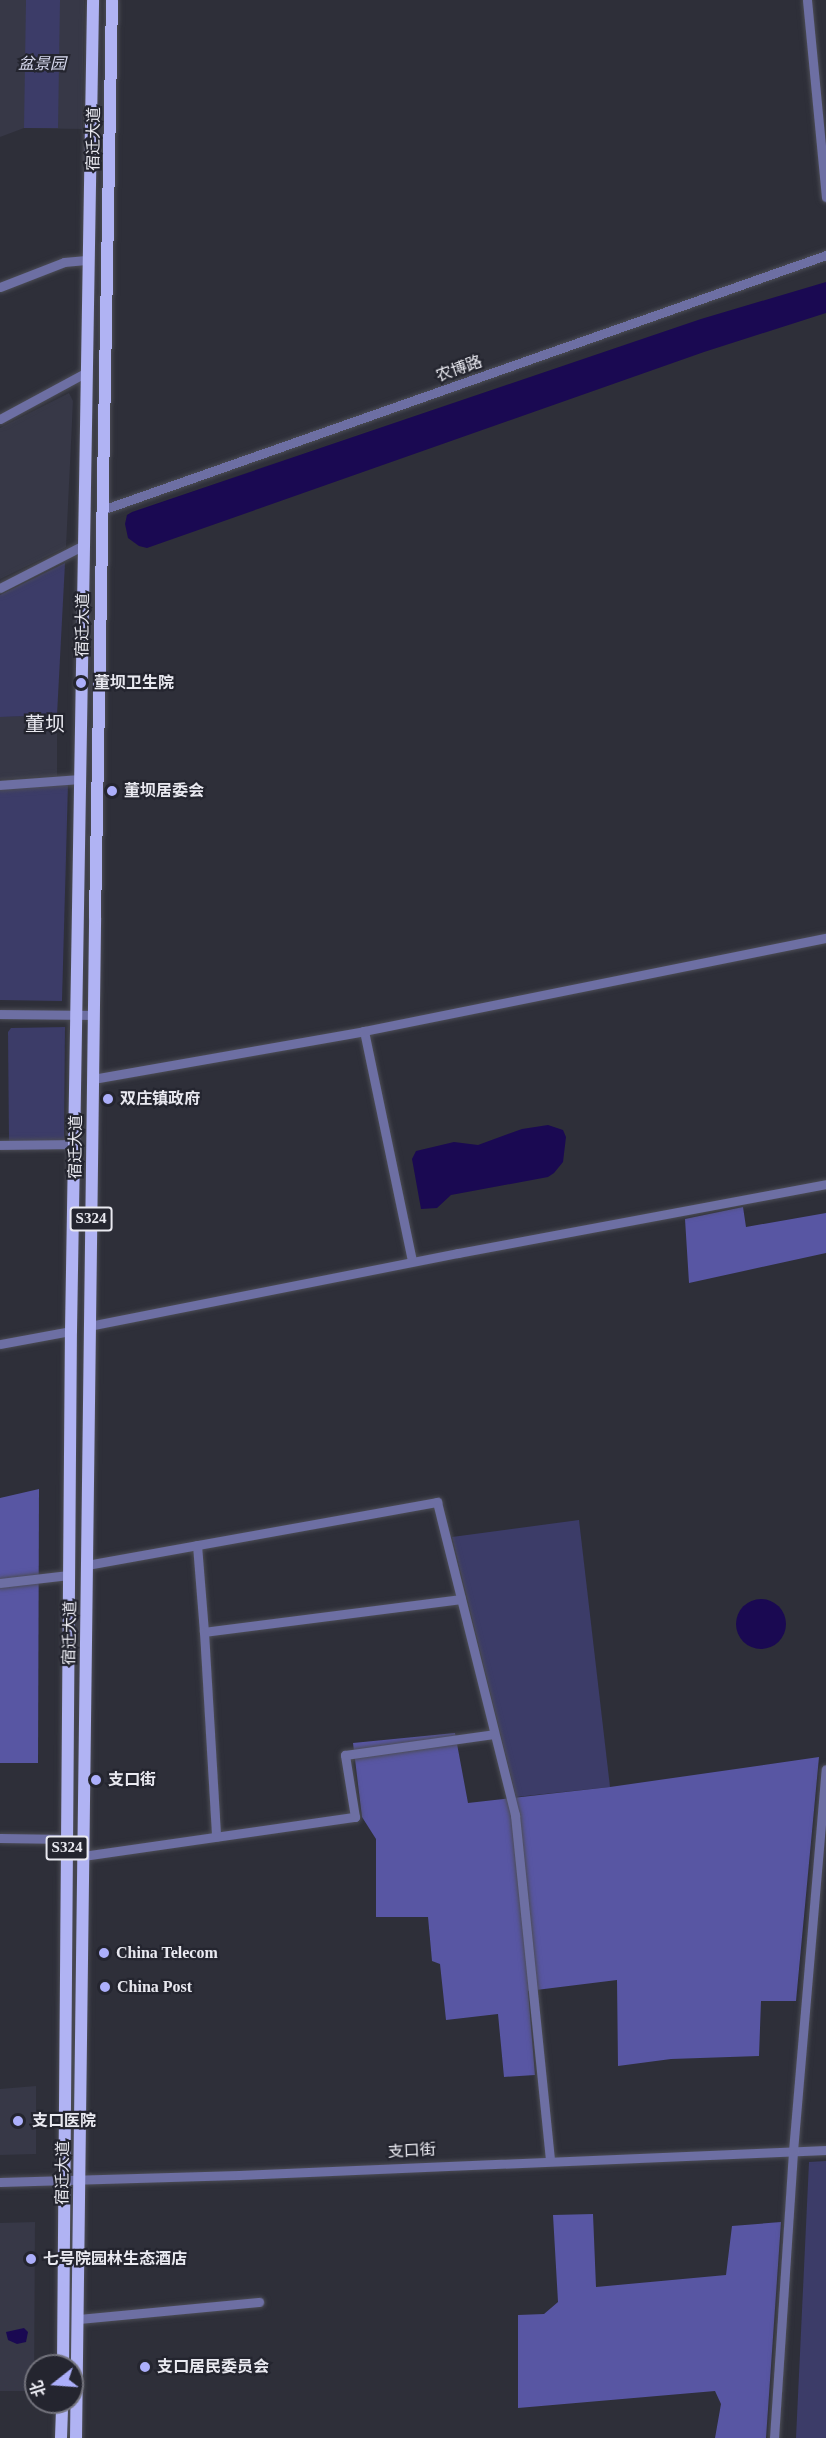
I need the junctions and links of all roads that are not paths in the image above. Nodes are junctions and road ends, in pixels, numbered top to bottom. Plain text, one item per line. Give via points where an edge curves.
1 (93, 0) edge
2 (112, 0) edge
3 (807, 0) edge
4 (826, 197) edge
5 (826, 255) edge
6 (89, 260) junction
7 (0, 287) edge
8 (87, 372) junction
9 (0, 419) edge
10 (102, 510) junction
11 (84, 545) junction
12 (0, 588) edge
13 (79, 779) junction
14 (0, 785) edge
15 (826, 938) edge
16 (0, 1014) edge
17 (76, 1015) junction
18 (93, 1015) junction
19 (364, 1031) junction
20 (93, 1079) junction
21 (74, 1144) junction
22 (0, 1145) edge
23 (826, 1184) edge
24 (412, 1261) junction
25 (89, 1326) junction
26 (71, 1331) junction
27 (0, 1344) edge
28 (197, 1545) junction
29 (87, 1565) junction
30 (69, 1575) junction
31 (0, 1583) edge
32 (461, 1599) junction
33 (204, 1632) junction
34 (494, 1734) junction
35 (826, 1769) edge
36 (216, 1837) junction
37 (0, 1838) edge
38 (68, 1839) junction
39 (84, 1856) junction
40 (826, 2150) edge
41 (793, 2151) junction
42 (550, 2160) junction
43 (64, 2180) junction
44 (79, 2180) junction
45 (0, 2182) edge
46 (259, 2302) dead end
47 (78, 2319) junction
48 (63, 2354) edge
49 (62, 2414) edge
50 (62, 2438) edge
51 (76, 2438) edge
52 (774, 2438) edge

1 - 6 main road, 宿迁大道 / S324
2 - 10 main road, 宿迁大道 / S324
3 - 4 street
5 - 10 street, 农博路
6 - 7 street via 64,262
6 - 8 main road, 宿迁大道 / S324
8 - 9 street
8 - 11 main road, 宿迁大道 / S324
10 - 18 main road, 宿迁大道 / S324
11 - 12 street
11 - 13 main road, 宿迁大道 / S324
13 - 14 street
13 - 17 main road, 宿迁大道 / S324
15 - 19 street
16 - 17 street
17 - 18 street
17 - 21 main road, 宿迁大道 / S324
18 - 20 main road, 宿迁大道 / S324
19 - 20 street
19 - 24 street
20 - 25 main road, 宿迁大道 / S324
21 - 22 street
21 - 26 main road, 宿迁大道 / S324
23 - 24 street
24 - 25 street
25 - 29 main road, 宿迁大道 / S324
26 - 27 street
26 - 30 main road, 宿迁大道 / S324
28 - 29 street
28 - 32 street via 437,1502
28 - 33 street
29 - 39 main road, 宿迁大道 / S324
30 - 31 street
30 - 38 main road, 宿迁大道 / S324
32 - 33 street
32 - 34 street
33 - 36 street
34 - 36 street via 345,1755 355,1817
34 - 42 street via 515,1815
35 - 41 street
36 - 39 street
37 - 38 street
38 - 43 main road, 宿迁大道 / S324
39 - 44 main road, 宿迁大道 / S324
40 - 41 street, 支口街
41 - 42 street, 支口街
41 - 52 street
42 - 44 street, 支口街
43 - 44 street, 支口街
43 - 45 street, 支口街
43 - 48 main road, 宿迁大道 / S324
44 - 47 main road, 宿迁大道 / S324
46 - 47 street
47 - 51 main road, 宿迁大道 / S324
49 - 50 main road

